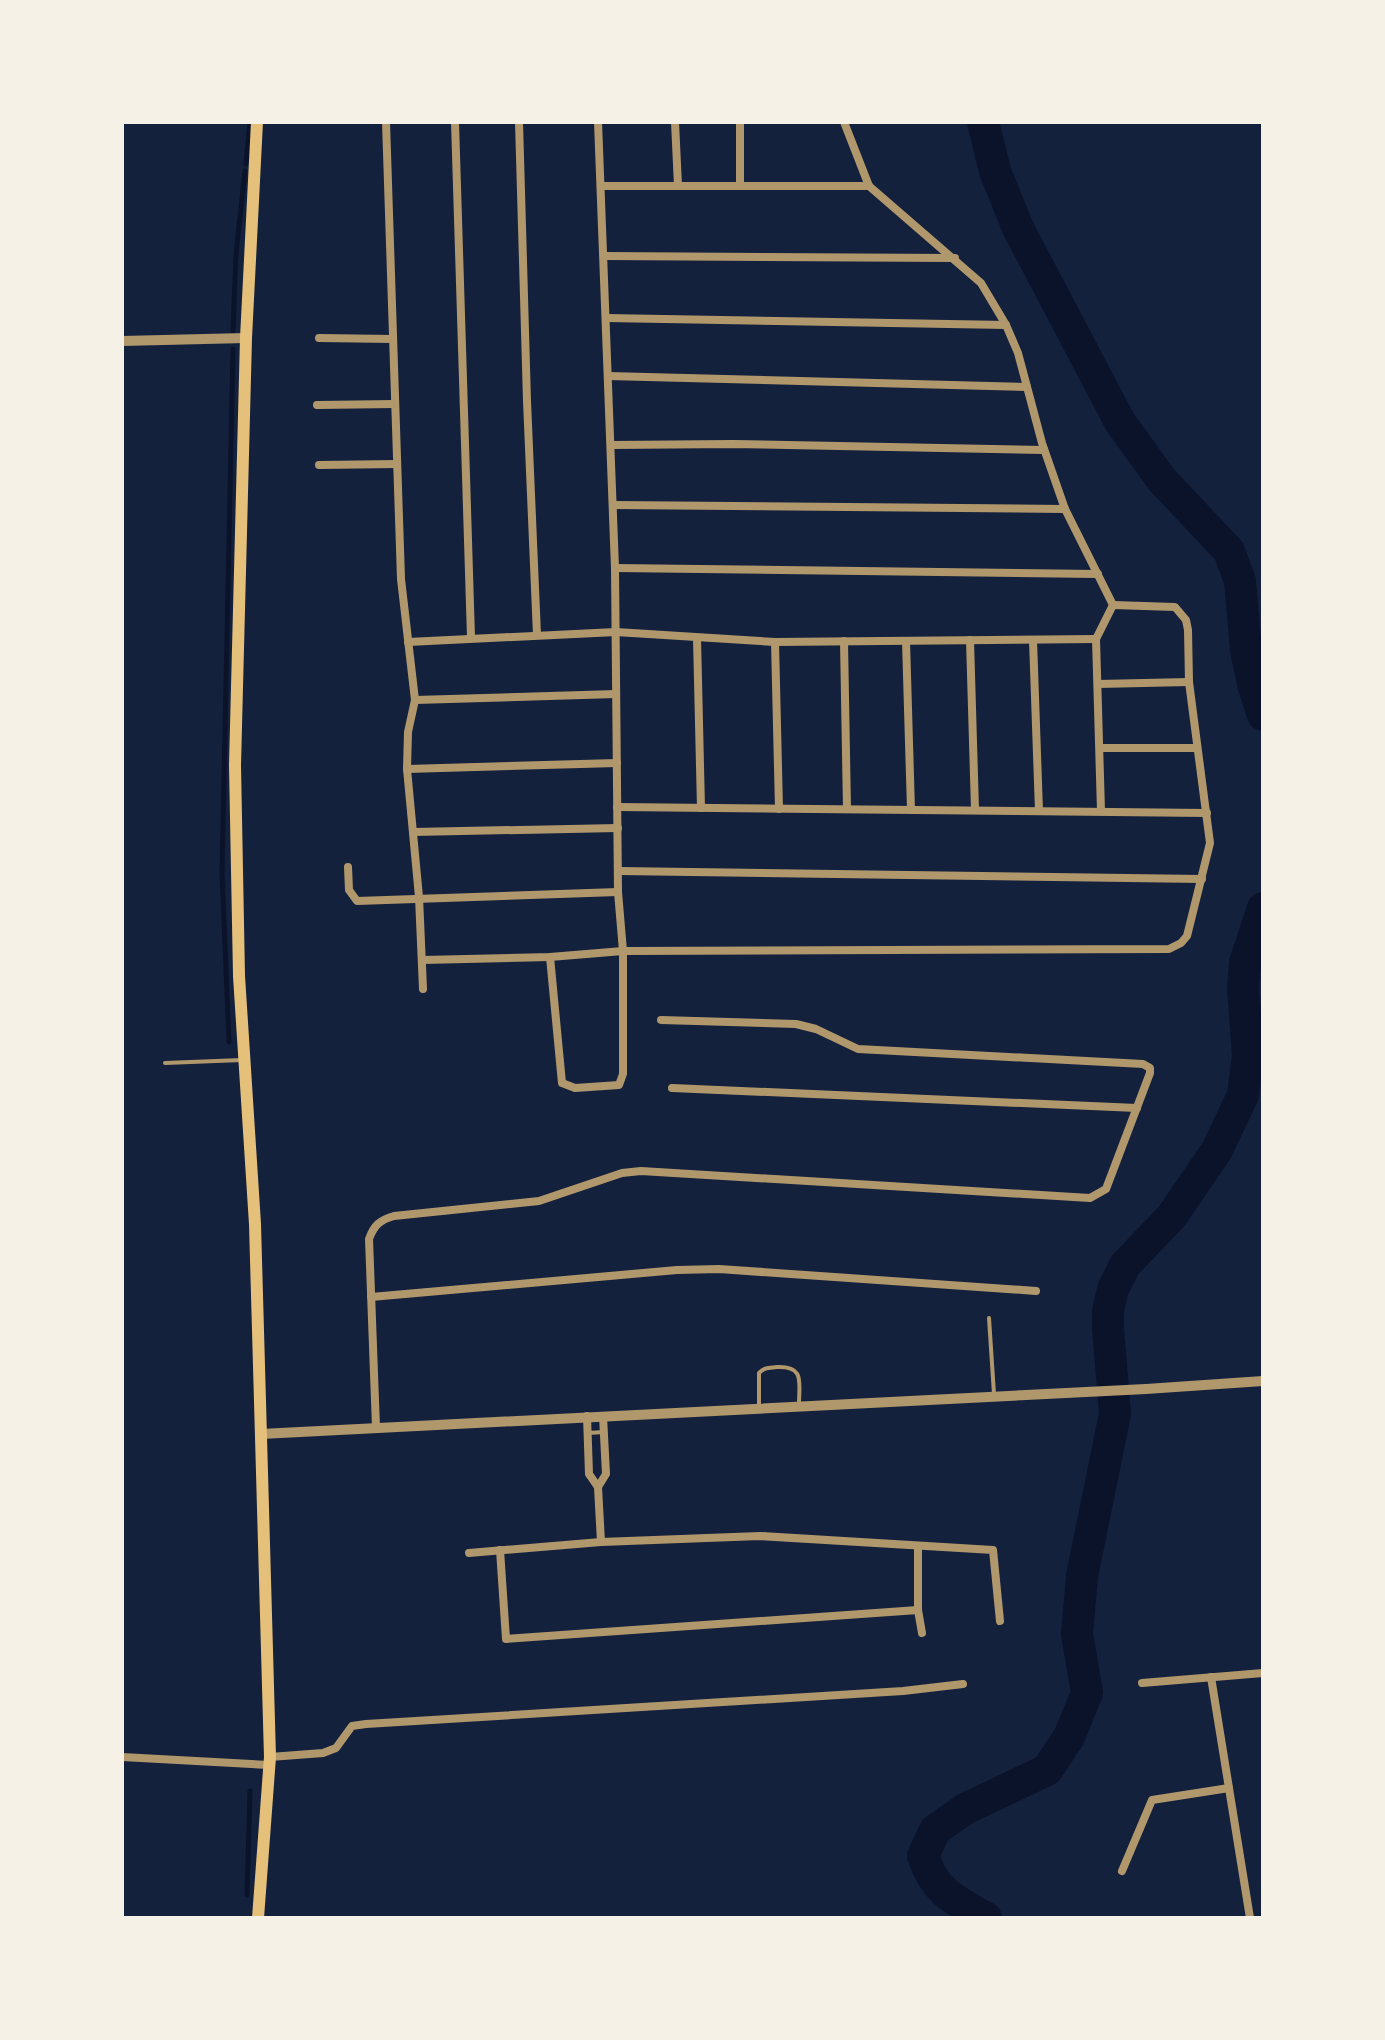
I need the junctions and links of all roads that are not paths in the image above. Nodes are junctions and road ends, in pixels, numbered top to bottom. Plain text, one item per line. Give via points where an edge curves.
1 (257, 122) edge
2 (386, 122) edge
3 (455, 122) edge
4 (519, 122) edge
5 (598, 122) edge
6 (675, 122) edge
7 (740, 122) edge
8 (844, 122) edge
9 (601, 186) junction
10 (678, 186) junction
11 (740, 186) junction
12 (869, 186) junction
13 (604, 256) junction
14 (955, 258) junction
15 (606, 318) junction
16 (1006, 325) junction
17 (246, 338) junction
18 (319, 338) dead end
19 (393, 339) junction
20 (122, 341) edge
21 (608, 376) junction
22 (1027, 387) junction
23 (395, 404) junction
24 (317, 405) dead end
25 (611, 445) junction
26 (1044, 450) junction
27 (397, 464) junction
28 (319, 465) dead end
29 (613, 505) junction
30 (1065, 509) junction
31 (615, 568) junction
32 (1098, 574) junction
33 (1113, 605) junction
34 (616, 632) junction
35 (537, 635) junction
36 (471, 637) junction
37 (697, 638) junction
38 (1096, 639) junction
39 (970, 640) junction
40 (1033, 640) junction
41 (844, 641) junction
42 (906, 641) junction
43 (408, 642) junction
44 (775, 642) junction
45 (1189, 682) junction
46 (1098, 684) junction
47 (616, 694) junction
48 (415, 700) junction
49 (1100, 748) junction
50 (1196, 748) junction
51 (617, 763) junction
52 (407, 769) junction
53 (617, 807) junction
54 (701, 808) junction
55 (779, 809) junction
56 (847, 809) junction
57 (911, 810) junction
58 (975, 810) junction
59 (1039, 811) junction
60 (1101, 811) junction
61 (1207, 813) junction
62 (618, 828) junction
63 (413, 832) junction
64 (348, 867) dead end
65 (618, 871) junction
66 (1202, 879) junction
67 (618, 892) junction
68 (419, 897) junction
69 (623, 951) junction
70 (550, 957) junction
71 (422, 960) junction
72 (423, 989) dead end
73 (661, 1020) dead end
74 (244, 1060) junction
75 (165, 1063) dead end
76 (672, 1088) dead end
77 (1137, 1108) junction
78 (1036, 1291) dead end
79 (371, 1297) junction
80 (989, 1318) dead end
81 (1263, 1381) edge
82 (994, 1397) junction
83 (799, 1406) junction
84 (759, 1408) junction
85 (587, 1416) junction
86 (603, 1416) junction
87 (376, 1427) junction
88 (604, 1432) junction
89 (588, 1433) junction
90 (261, 1434) junction
91 (598, 1487) junction
92 (601, 1542) junction
93 (918, 1546) junction
94 (500, 1550) junction
95 (469, 1553) dead end
96 (918, 1610) junction
97 (1000, 1621) dead end
98 (922, 1633) dead end
99 (1263, 1673) edge
100 (1211, 1677) junction
101 (1142, 1683) dead end
102 (963, 1684) dead end
103 (122, 1757) edge
104 (269, 1761) junction
105 (1229, 1788) junction
106 (1122, 1871) dead end
107 (258, 1918) edge
108 (1250, 1918) edge

1 - 17 main road
2 - 19 street
3 - 36 street
4 - 35 street
5 - 9 street
6 - 10 street
7 - 11 street
8 - 12 street
9 - 10 street
9 - 13 street
10 - 11 street
11 - 12 street
12 - 14 street
13 - 14 street
13 - 15 street
14 - 16 street via 981,283
15 - 16 street
15 - 21 street
16 - 22 street
17 - 20 street
17 - 74 main road via 235,765
18 - 19 street
19 - 23 street
21 - 22 street
21 - 25 street
22 - 26 street
23 - 24 street
23 - 27 street
25 - 26 street
25 - 29 street
26 - 30 street
27 - 28 street
27 - 43 street
29 - 30 street
29 - 31 street
30 - 32 street
31 - 32 street
31 - 34 street
32 - 33 street
33 - 38 street
33 - 45 street via 1180,610 1188,630
34 - 35 street
34 - 37 street
34 - 47 street
35 - 36 street
36 - 43 street
37 - 44 street
37 - 54 street
38 - 40 street
38 - 46 street
39 - 40 street
39 - 42 street
39 - 58 street
40 - 59 street
41 - 42 street
41 - 44 street
41 - 56 street
42 - 57 street
43 - 48 street
44 - 55 street
45 - 46 street
45 - 50 street
46 - 49 street
47 - 48 street
47 - 51 street
48 - 52 street
49 - 50 street
49 - 60 street
50 - 61 street
51 - 52 street
51 - 53 street
52 - 63 street
53 - 54 street
53 - 62 street
54 - 55 street
55 - 56 street
56 - 57 street
57 - 58 street
58 - 59 street
59 - 60 street
60 - 61 street
61 - 66 street via 1210,843
62 - 63 street
62 - 65 street
63 - 68 street
64 - 68 street via 349,890 357,901
65 - 66 street
65 - 67 street
66 - 69 street via 1187,936 1169,949
67 - 68 street
67 - 69 street
68 - 71 street
69 - 70 street
69 - 70 street via 623,1074 619,1085 611,1087 562,1083
70 - 71 street
71 - 72 street
73 - 77 street via 796,1024 868,1051 1143,1064 1150,1073
74 - 75 lane
74 - 90 main road
76 - 77 street
77 - 79 street via 1106,1189 1090,1198 622,1173 539,1201 383,1219 369,1239
78 - 79 street via 719,1269
79 - 87 street
80 - 82 lane
81 - 82 street
82 - 83 street
83 - 84 street
83 - 84 lane via 795,1370 767,1368 759,1373
84 - 86 street
85 - 86 street
85 - 87 street
85 - 89 street
86 - 88 street
87 - 90 street
88 - 89 lane
88 - 91 street via 606,1474
89 - 91 street via 589,1474
90 - 104 main road
91 - 92 street
92 - 93 street via 760,1536
92 - 94 street
93 - 96 street
93 - 97 street via 993,1550
94 - 95 street
94 - 96 street via 506,1639
96 - 98 street
99 - 100 street
100 - 101 street
100 - 105 street
102 - 104 street via 366,1724 352,1726 336,1748 323,1753
103 - 104 street
104 - 107 main road
105 - 106 street via 1152,1800
105 - 108 street

